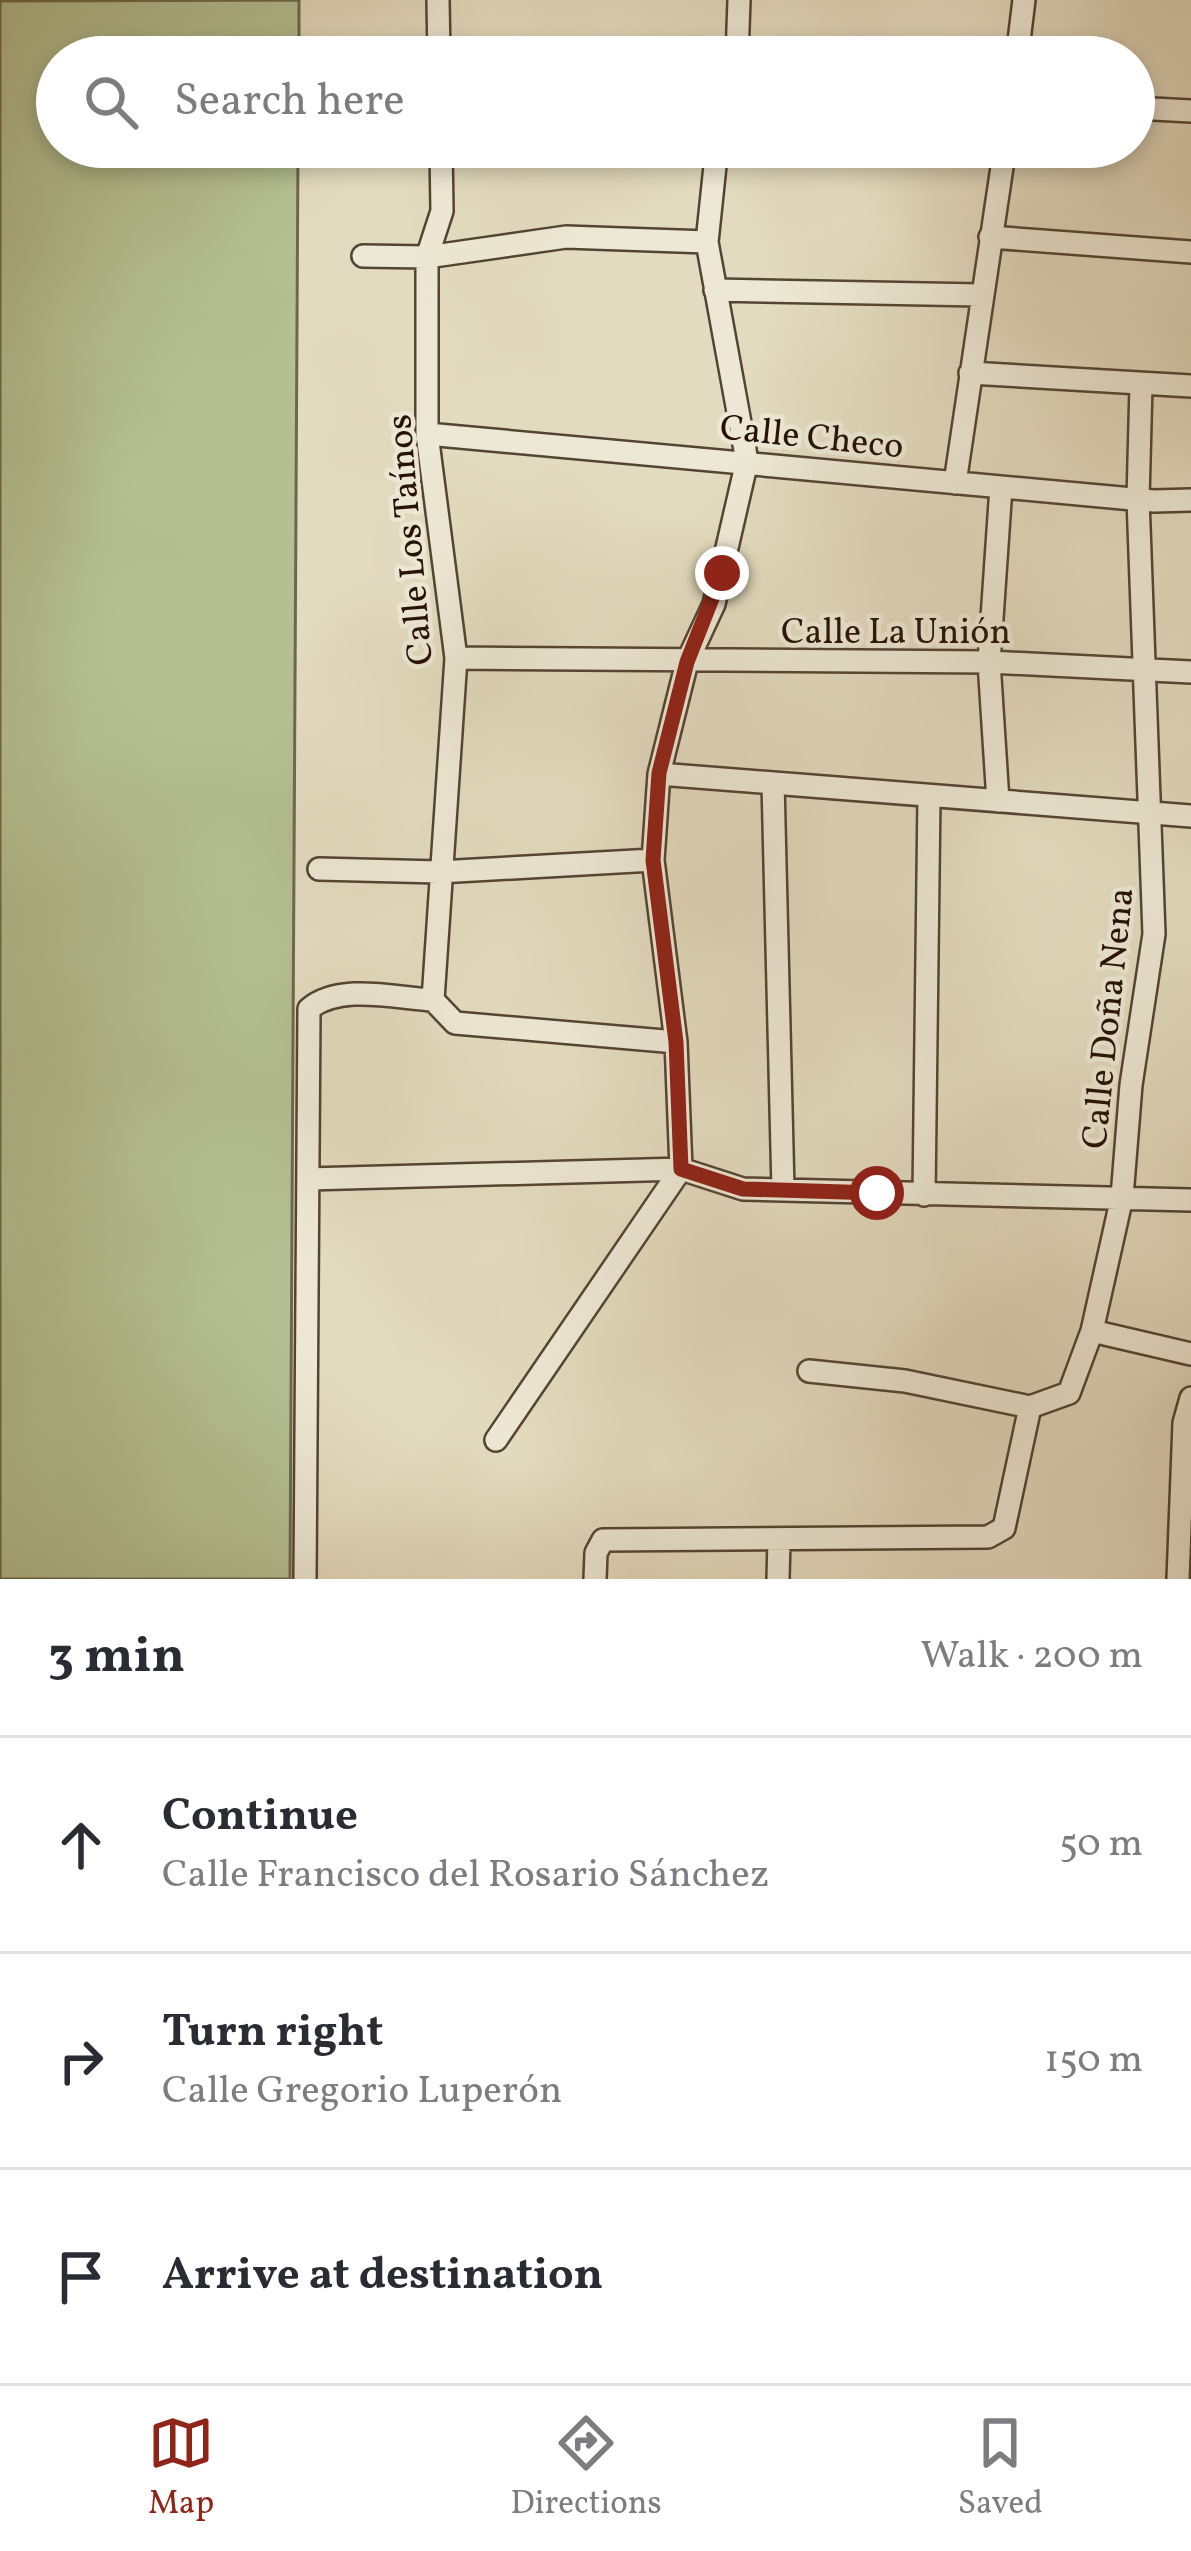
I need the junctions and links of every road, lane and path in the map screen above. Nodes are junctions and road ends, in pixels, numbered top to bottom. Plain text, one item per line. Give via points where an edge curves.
1 (438, 0) edge
2 (739, 0) edge
3 (1024, 0) edge
4 (439, 36) edge
5 (738, 36) edge
6 (1020, 36) edge
7 (1155, 109) edge
8 (1191, 111) edge
9 (441, 168) edge
10 (716, 168) edge
11 (1002, 168) edge
12 (990, 237) junction
13 (707, 242) junction
14 (1191, 252) edge
15 (363, 256) dead end
16 (427, 257) junction
17 (716, 290) junction
18 (981, 295) junction
19 (970, 374) junction
20 (1142, 385) junction
21 (1191, 386) edge
22 (427, 434) junction
23 (747, 461) junction
24 (955, 483) junction
25 (1001, 487) junction
26 (1138, 499) junction
27 (1191, 500) edge
28 (456, 658) junction
29 (687, 662) junction
30 (989, 662) junction
31 (1144, 669) junction
32 (1191, 671) edge
33 (659, 773) junction
34 (773, 783) junction
35 (929, 796) junction
36 (998, 802) junction
37 (1152, 814) junction
38 (1191, 816) edge
39 (653, 860) junction
40 (319, 869) dead end
41 (439, 872) junction
42 (433, 1000) junction
43 (676, 1042) junction
44 (681, 1169) junction
45 (308, 1179) junction
46 (783, 1190) junction
47 (924, 1195) junction
48 (1122, 1197) junction
49 (1191, 1200) edge
50 (1092, 1331) junction
51 (1191, 1354) edge
52 (809, 1371) dead end
53 (1191, 1398) edge
54 (1030, 1407) junction
55 (496, 1440) dead end
56 (779, 1540) junction
57 (305, 1579) edge
58 (595, 1579) edge
59 (778, 1579) edge
60 (1178, 1579) edge

1 - 4 street
2 - 5 street
3 - 6 street
7 - 8 street
9 - 16 street, Calle Los Taínos via 442,211
10 - 13 street
11 - 12 street
12 - 14 street
12 - 18 street
13 - 16 street via 566,237
13 - 17 street
15 - 16 street
16 - 22 street, Calle Los Taínos
17 - 18 street
17 - 23 street
18 - 19 street
19 - 20 street
19 - 24 street
20 - 21 street
20 - 26 street, Calle Doña Nena
22 - 23 street, Calle Checo
22 - 28 street, Calle Los Taínos
23 - 24 street, Calle Checo
23 - 29 street via 714,604
24 - 25 street, Calle Checo
25 - 26 street, Calle Checo
25 - 30 street
26 - 27 street, Calle Checo
26 - 31 street, Calle Doña Nena
28 - 29 street, Calle La Unión
28 - 41 street, Calle Los Taínos
29 - 30 street, Calle La Unión
29 - 33 street
30 - 31 street, Calle La Unión
30 - 36 street
31 - 32 street, Calle La Unión
31 - 37 street, Calle Doña Nena
33 - 34 street
33 - 39 street
34 - 35 street
34 - 46 street
35 - 36 street
35 - 47 street
36 - 37 street
37 - 38 street
37 - 48 street, Calle Doña Nena via 1154,934
39 - 41 street
39 - 43 street
40 - 41 street
41 - 42 street, Calle Los Taínos
42 - 43 street via 455,1023
42 - 45 street via 342,994 309,1009
43 - 44 street
44 - 45 street
44 - 46 street via 743,1189
44 - 55 street
45 - 57 street
46 - 47 street
47 - 48 street
48 - 49 street
48 - 50 street, Calle Doña Nena
50 - 51 street
50 - 54 street, Calle Doña Nena via 1070,1394
52 - 54 street
53 - 60 street
54 - 56 street via 998,1534
56 - 58 street via 603,1540
56 - 59 street

